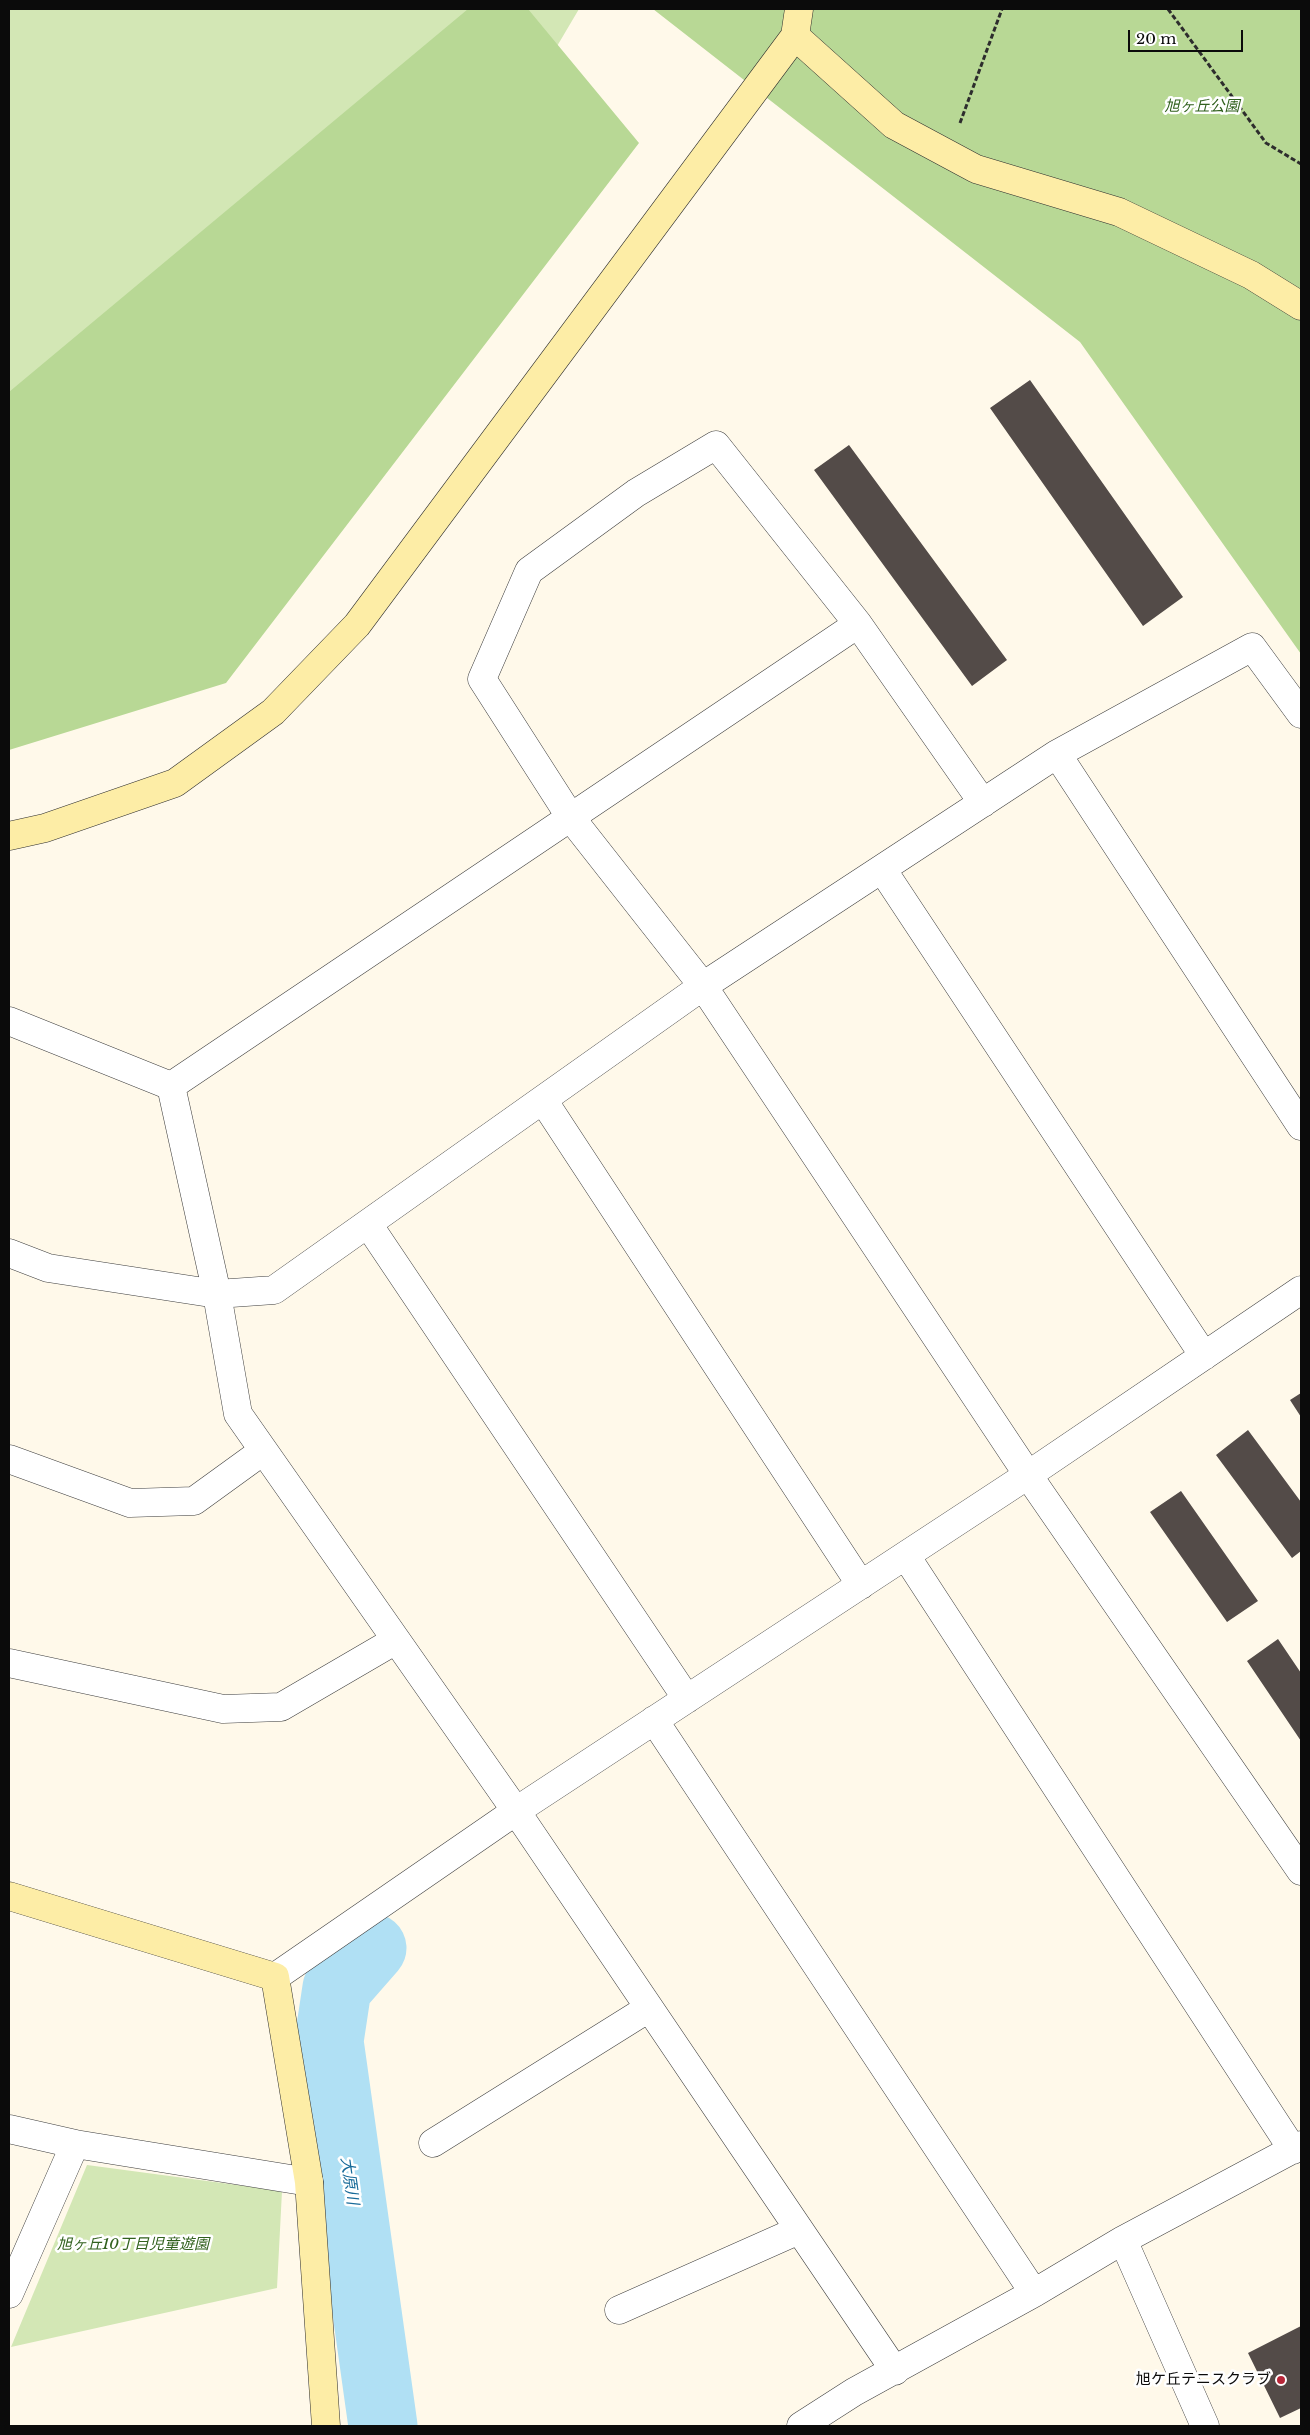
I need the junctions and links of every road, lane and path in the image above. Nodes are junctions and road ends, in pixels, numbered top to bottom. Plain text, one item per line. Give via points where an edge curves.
1 (799, 9) edge
2 (1002, 9) edge
3 (1168, 9) edge
4 (795, 36) junction
5 (949, 154) junction
6 (1301, 164) edge
7 (1301, 306) edge
8 (858, 624) junction
9 (1301, 714) edge
10 (1057, 754) junction
11 (983, 803) junction
12 (571, 818) junction
13 (9, 836) edge
14 (882, 869) junction
15 (703, 986) junction
16 (9, 1021) edge
17 (172, 1086) junction
18 (543, 1100) junction
19 (1301, 1126) edge
20 (368, 1224) junction
21 (9, 1253) edge
22 (1301, 1290) edge
23 (217, 1294) junction
24 (1204, 1356) junction
25 (263, 1451) junction
26 (9, 1460) edge
27 (1028, 1474) junction
28 (906, 1556) junction
29 (862, 1585) junction
30 (396, 1640) junction
31 (9, 1663) edge
32 (687, 1699) junction
33 (654, 1720) junction
34 (516, 1811) junction
35 (1301, 1871) edge
36 (9, 1896) edge
37 (275, 1977) junction
38 (649, 2008) junction
39 (9, 2129) edge
40 (433, 2142) dead end
41 (75, 2144) junction
42 (1297, 2147) edge
43 (309, 2182) junction
44 (799, 2230) junction
45 (1123, 2240) junction
46 (1034, 2293) junction
47 (9, 2294) edge
48 (618, 2310) dead end
49 (894, 2371) junction
50 (326, 2426) edge
51 (801, 2426) edge
52 (1206, 2426) edge

1 - 4 street
2 - 5 path
3 - 6 path via 1266,143
4 - 5 street via 894,125
4 - 13 street via 357,625 273,712 175,783 45,828
5 - 7 street via 976,169 1119,212 1251,275
8 - 11 street
8 - 12 street
8 - 12 street via 716,445 636,493 530,571 482,679
9 - 10 street via 1252,647
10 - 11 street
10 - 19 street
11 - 14 street
12 - 15 street
12 - 17 street
14 - 15 street
14 - 24 street
15 - 18 street
15 - 27 street
16 - 17 street
17 - 23 street
18 - 20 street
18 - 29 street
20 - 23 street via 274,1290
20 - 32 street
21 - 23 street via 48,1268
22 - 24 street
23 - 25 street via 238,1414
24 - 27 street
25 - 26 street via 194,1502 130,1503
25 - 30 street
27 - 28 street
27 - 35 street
28 - 29 street
28 - 42 street
29 - 32 street
30 - 31 street via 281,1707 224,1708
30 - 34 street
32 - 33 street
33 - 34 street
33 - 46 street
34 - 37 street
34 - 38 street
36 - 37 street
37 - 43 street
38 - 40 street
38 - 44 street
39 - 41 street
41 - 43 street
41 - 47 street
42 - 45 street
43 - 50 street
44 - 48 street
44 - 49 street
45 - 46 street
45 - 52 street
46 - 49 street
49 - 51 street

